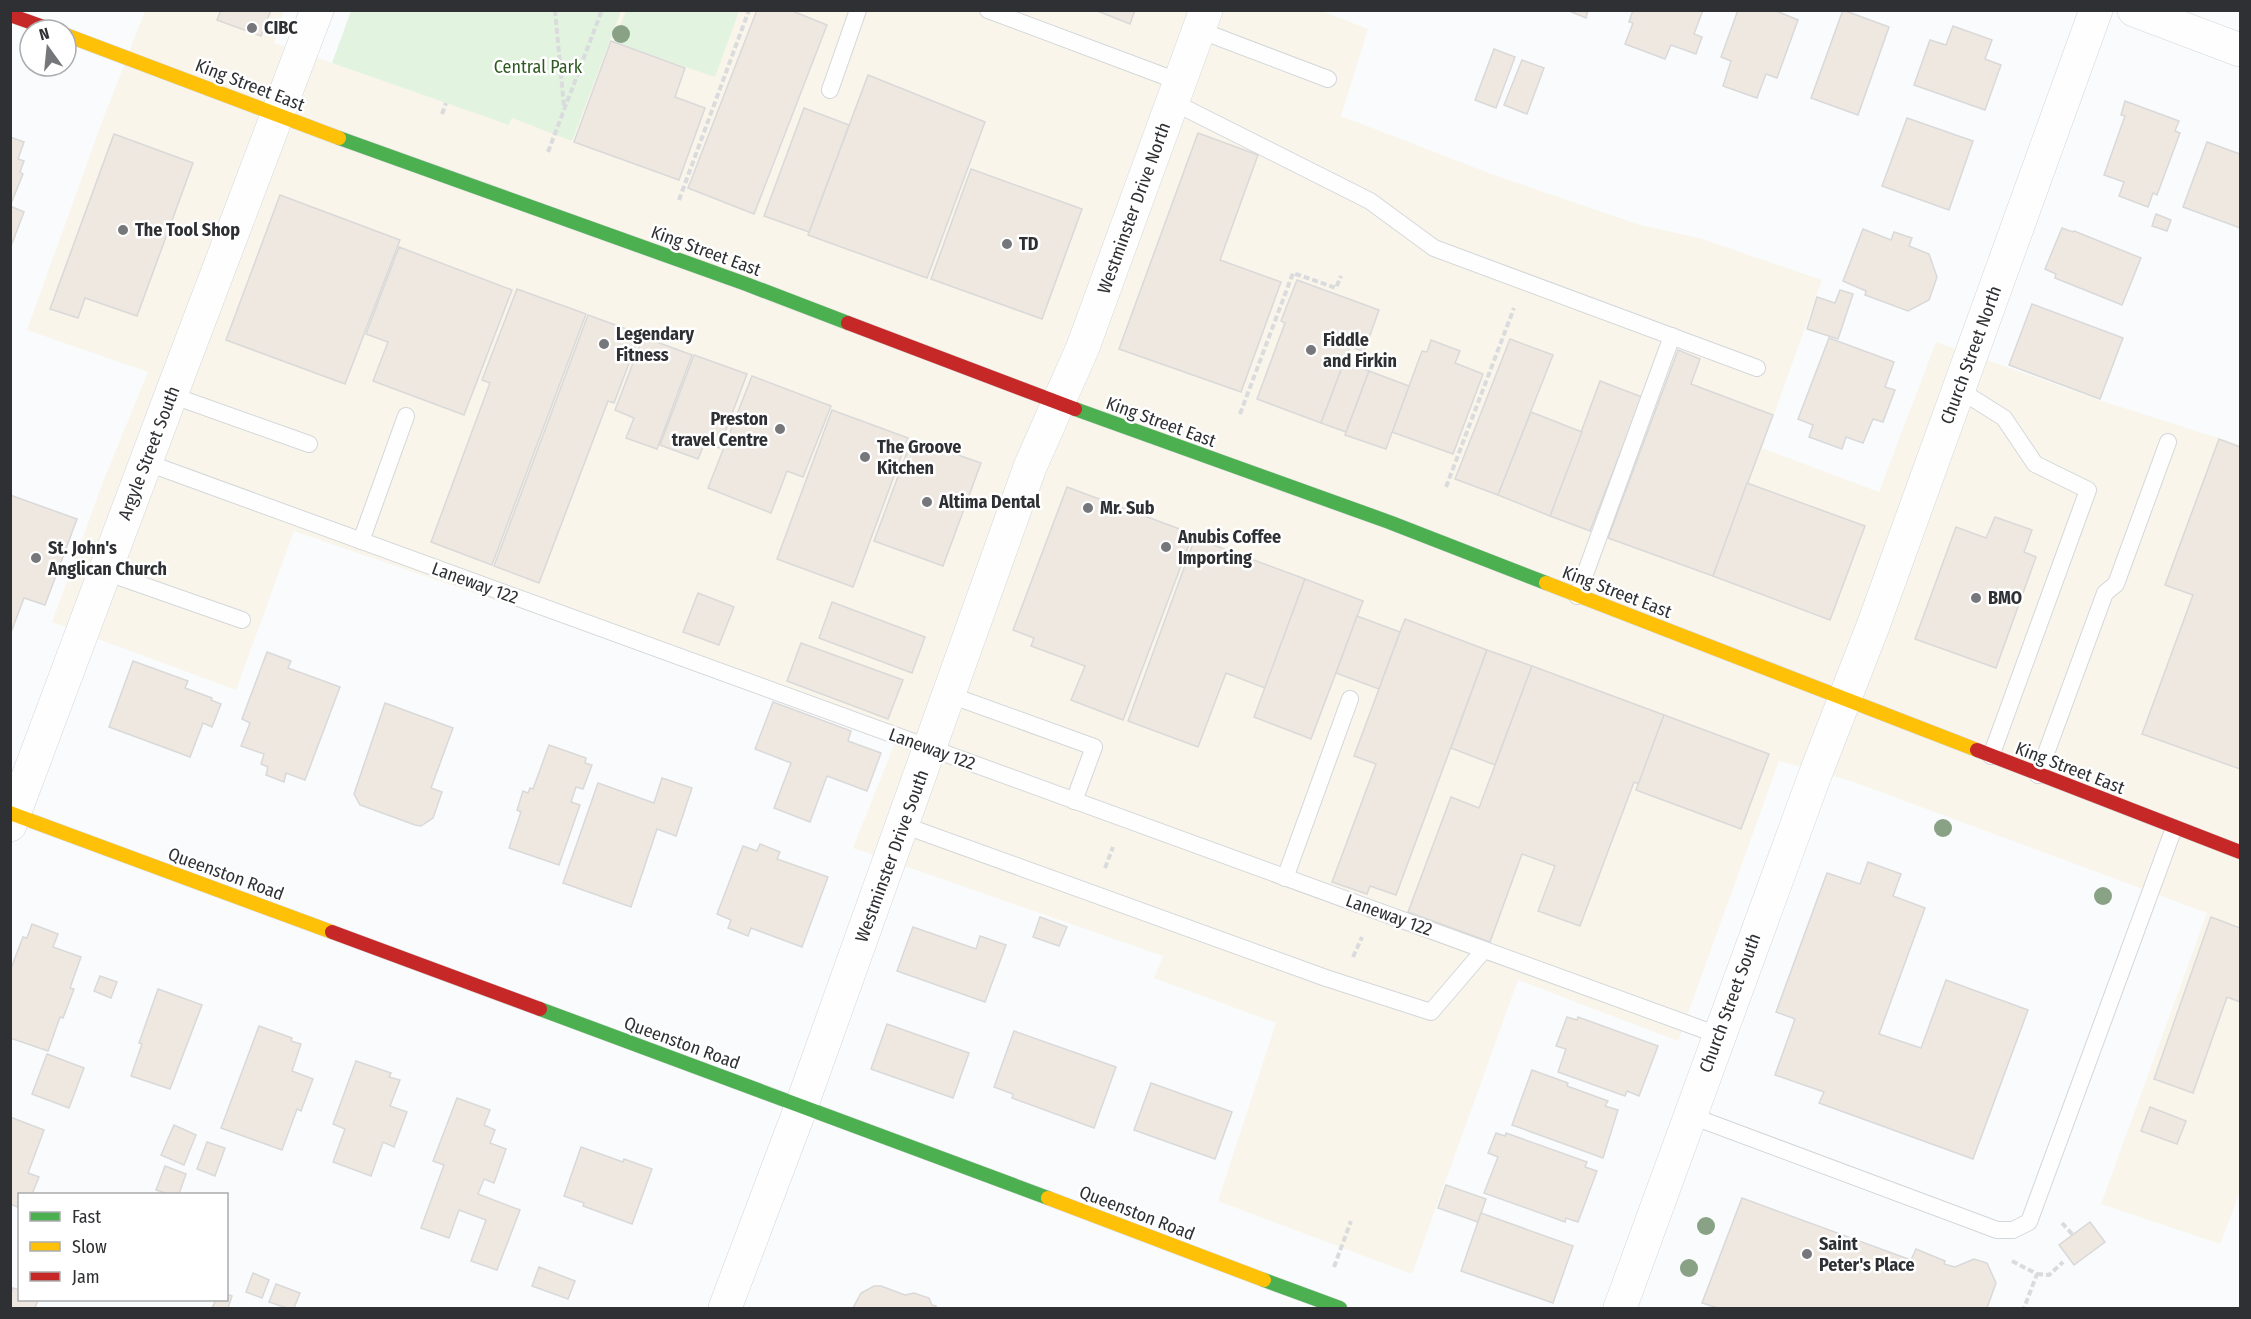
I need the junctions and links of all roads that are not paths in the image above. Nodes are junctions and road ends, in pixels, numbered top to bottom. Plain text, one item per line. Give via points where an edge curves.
1 (317, 10) edge
2 (858, 10) edge
3 (988, 10) edge
4 (2096, 10) edge
5 (2134, 10) edge
6 (1202, 20) edge
7 (78, 40) edge
8 (2241, 50) edge
9 (1328, 79) dead end
10 (830, 90) dead end
11 (1177, 92) junction
12 (278, 116) junction
13 (1672, 336) junction
14 (1757, 368) dead end
15 (1958, 389) junction
16 (171, 395) junction
17 (1057, 403) junction
18 (406, 416) dead end
19 (2168, 442) dead end
20 (309, 444) dead end
21 (146, 462) junction
22 (361, 541) junction
23 (105, 572) junction
24 (1577, 596) junction
25 (242, 620) dead end
26 (950, 695) junction
27 (1350, 699) dead end
28 (1845, 700) junction
29 (931, 749) junction
30 (1991, 756) junction
31 (2038, 775) junction
32 (1074, 801) junction
33 (12, 818) edge
34 (903, 825) junction
35 (2174, 828) junction
36 (2241, 852) edge
37 (1285, 878) junction
38 (1484, 950) junction
39 (1718, 1035) junction
40 (801, 1107) junction
41 (1689, 1116) junction
42 (725, 1308) edge
43 (1340, 1308) edge
44 (1620, 1308) edge

1 - 12 street, Argyle Street South
2 - 10 lane
3 - 11 lane
4 - 15 street, Church Street North
5 - 8 street
6 - 9 lane
6 - 11 street, Westminster Drive North
7 - 12 main road, King Street East
11 - 13 lane via 1370,201 1434,248
11 - 17 street, Westminster Drive North via 1083,347
12 - 16 street, Argyle Street South
12 - 17 main road, King Street East via 746,284
13 - 14 lane
13 - 24 lane
15 - 28 street, Church Street North
15 - 30 lane via 2004,418 2035,464 2088,490
16 - 20 lane
16 - 21 street, Argyle Street South
17 - 24 main road, King Street East via 1389,522
17 - 26 street, Westminster Drive South via 1030,467
18 - 22 lane
19 - 31 lane via 2116,584 2105,593
21 - 22 lane, Laneway 122
21 - 23 street, Argyle Street South
22 - 29 lane, Laneway 122
23 - 25 lane
23 - 33 street, Argyle Street South
24 - 28 main road, King Street East
26 - 29 street, Westminster Drive South
26 - 32 lane via 1094,747
27 - 37 lane
28 - 30 main road, King Street East
28 - 39 street, Church Street South
29 - 32 lane, Laneway 122
29 - 34 street, Westminster Drive South
30 - 31 main road, King Street East
31 - 35 main road, King Street East
32 - 37 lane, Laneway 122
33 - 40 main road, Queenston Road
34 - 38 lane via 1431,1012
34 - 40 street, Westminster Drive South
35 - 36 main road, King Street East
35 - 41 lane via 2029,1222 2013,1230 1997,1230
37 - 38 lane, Laneway 122
38 - 39 lane, Laneway 122
39 - 41 street, Church Street South
40 - 42 street, Westminster Drive South
40 - 43 main road, Queenston Road
41 - 44 street, Church Street South

